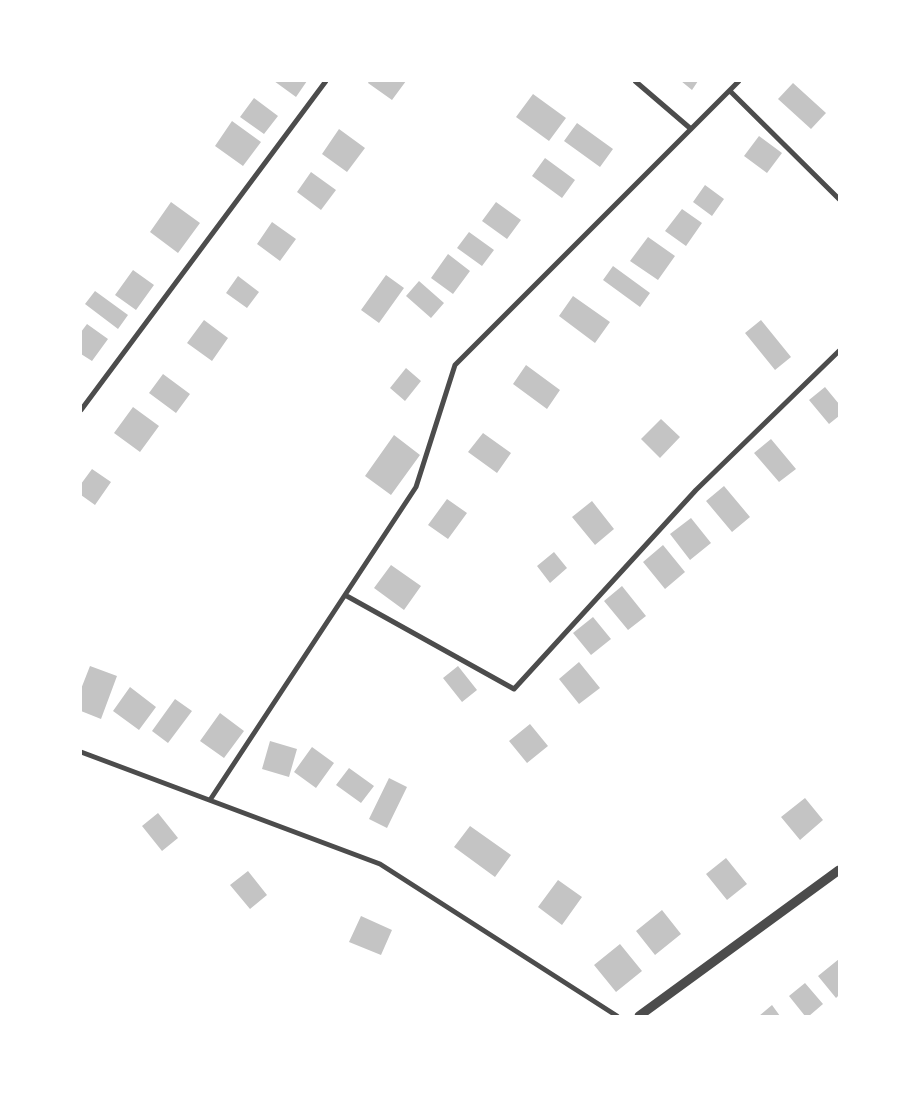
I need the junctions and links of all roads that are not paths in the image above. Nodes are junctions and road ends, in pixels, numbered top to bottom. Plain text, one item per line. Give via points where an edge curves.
1 (326, 81) edge
2 (635, 81) edge
3 (739, 81) edge
4 (730, 90) junction
5 (691, 129) junction
6 (839, 199) edge
7 (839, 351) edge
8 (81, 410) edge
9 (345, 595) junction
10 (81, 752) edge
11 (210, 800) junction
12 (839, 870) edge
13 (617, 1016) edge
14 (639, 1016) edge

1 - 8 street
2 - 5 street
3 - 4 street
4 - 5 street
4 - 6 street
5 - 9 street via 455,365 416,487
7 - 9 street via 696,490 514,689
9 - 11 street
10 - 11 street
11 - 13 street via 380,864
12 - 14 street

